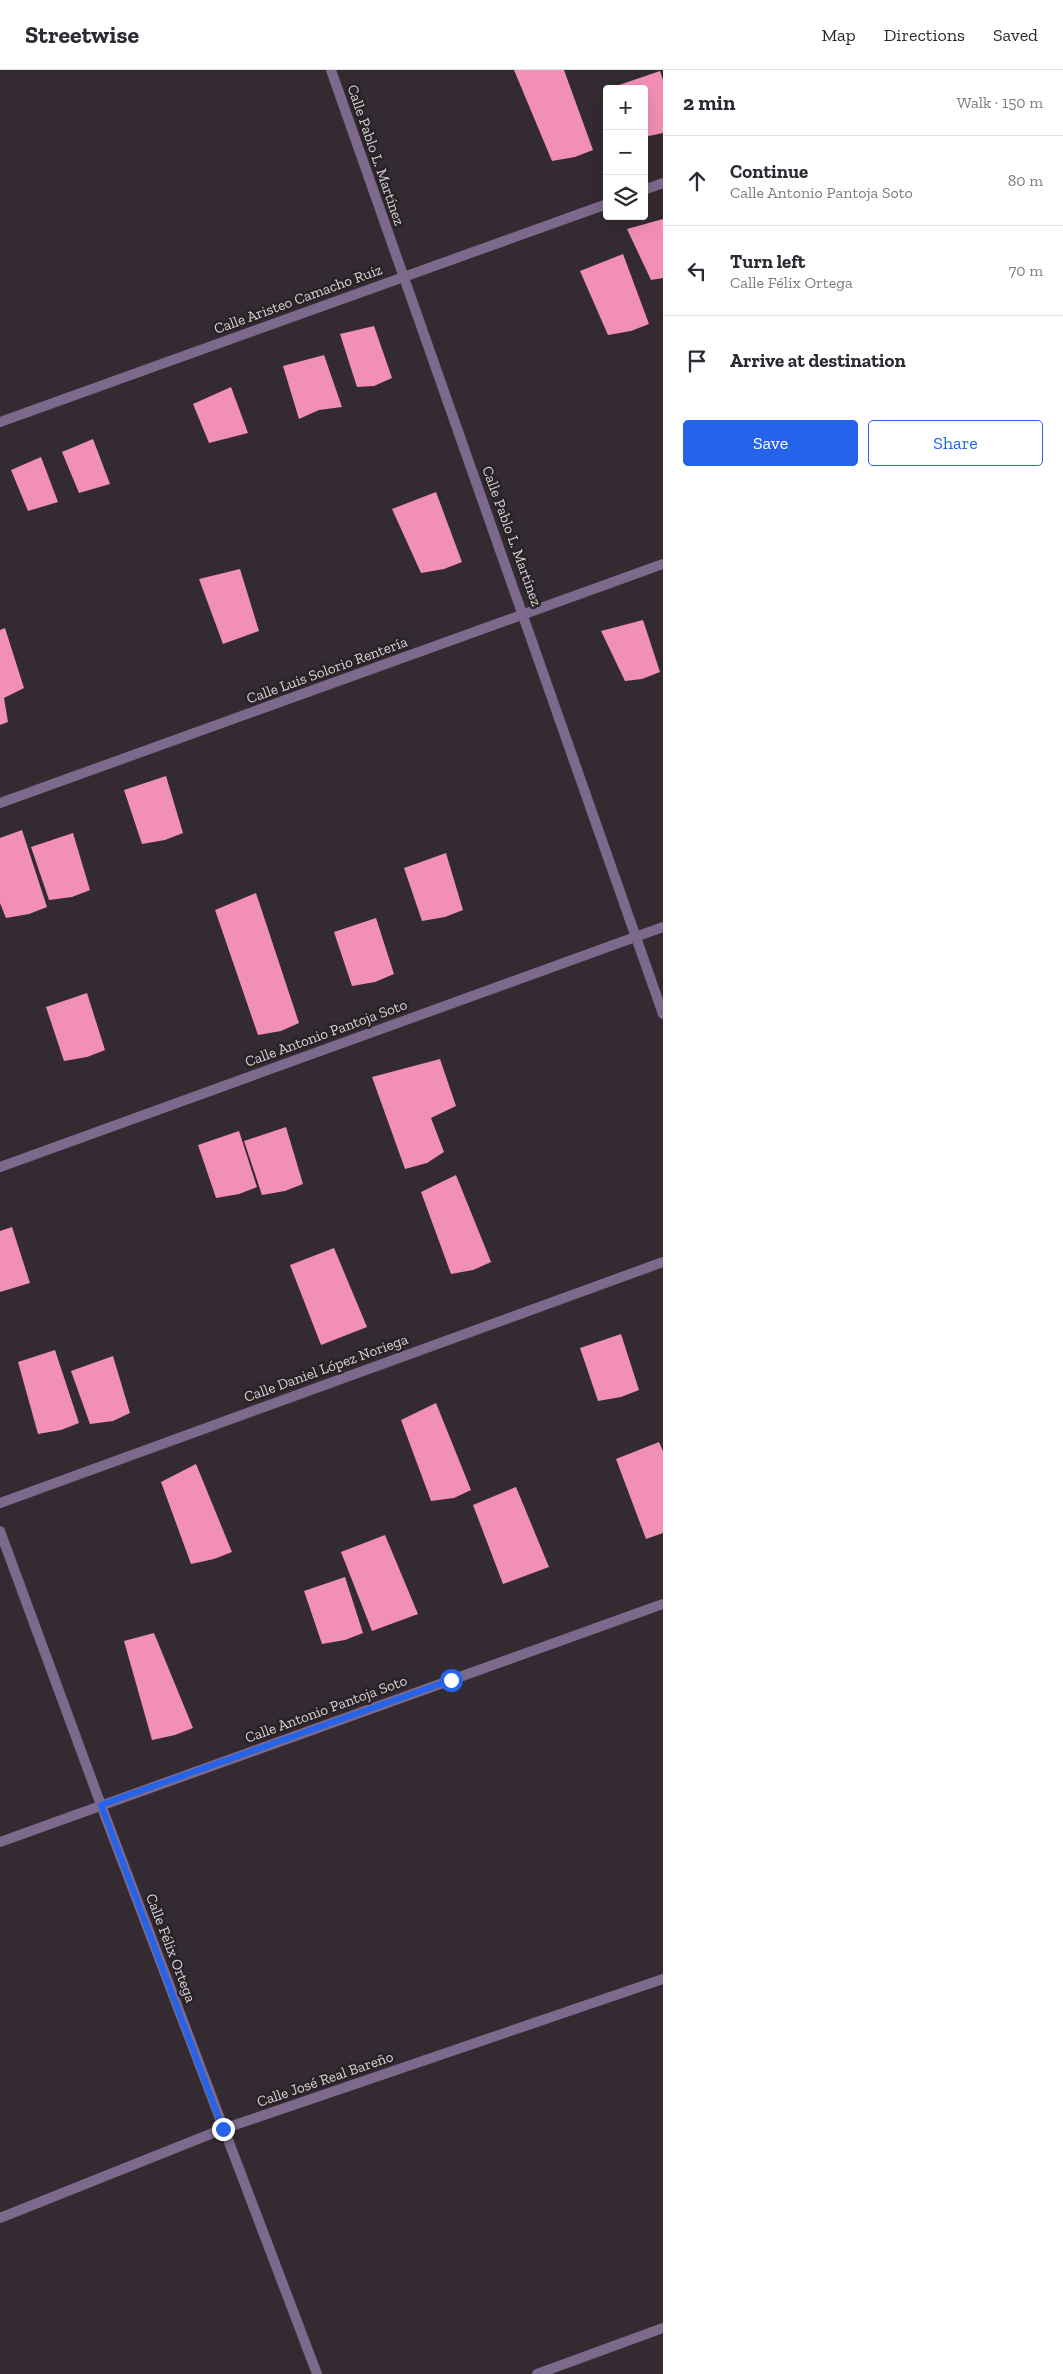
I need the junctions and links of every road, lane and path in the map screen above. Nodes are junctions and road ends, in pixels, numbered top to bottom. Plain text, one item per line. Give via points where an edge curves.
1 (330, 70) edge
2 (663, 184) edge
3 (648, 189) edge
4 (603, 205) edge
5 (404, 277) junction
6 (0, 422) edge
7 (663, 564) edge
8 (524, 615) junction
9 (0, 803) edge
10 (663, 928) edge
11 (636, 937) junction
12 (663, 1014) edge
13 (0, 1166) edge
14 (663, 1262) edge
15 (0, 1502) edge
16 (0, 1531) edge
17 (663, 1604) edge
18 (101, 1805) junction
19 (0, 1842) edge
20 (663, 1979) edge
21 (223, 2129) junction
22 (0, 2218) edge
23 (663, 2328) edge
24 (317, 2374) edge
25 (537, 2374) edge

1 - 5 street, Calle Pablo L. Martínez
2 - 3 street
4 - 5 street, Calle Aristeo Camacho Ruiz
5 - 6 street, Calle Aristeo Camacho Ruiz
5 - 8 street, Calle Pablo L. Martínez
7 - 8 street, Calle Luis Solorio Rentería
8 - 9 street, Calle Luis Solorio Rentería
8 - 11 street, Calle Pablo L. Martínez
10 - 11 street, Calle Antonio Pantoja Soto
11 - 12 street, Calle Pablo L. Martínez
11 - 13 street, Calle Antonio Pantoja Soto
14 - 15 street, Calle Daniel López Noriega
16 - 18 street, Calle Félix Ortega
17 - 18 street, Calle Antonio Pantoja Soto
18 - 19 street, Calle Antonio Pantoja Soto
18 - 21 street, Calle Félix Ortega
20 - 21 street, Calle José Real Bareño
21 - 22 street, Calle José Real Bareño
21 - 24 street, Calle Félix Ortega
23 - 25 street

